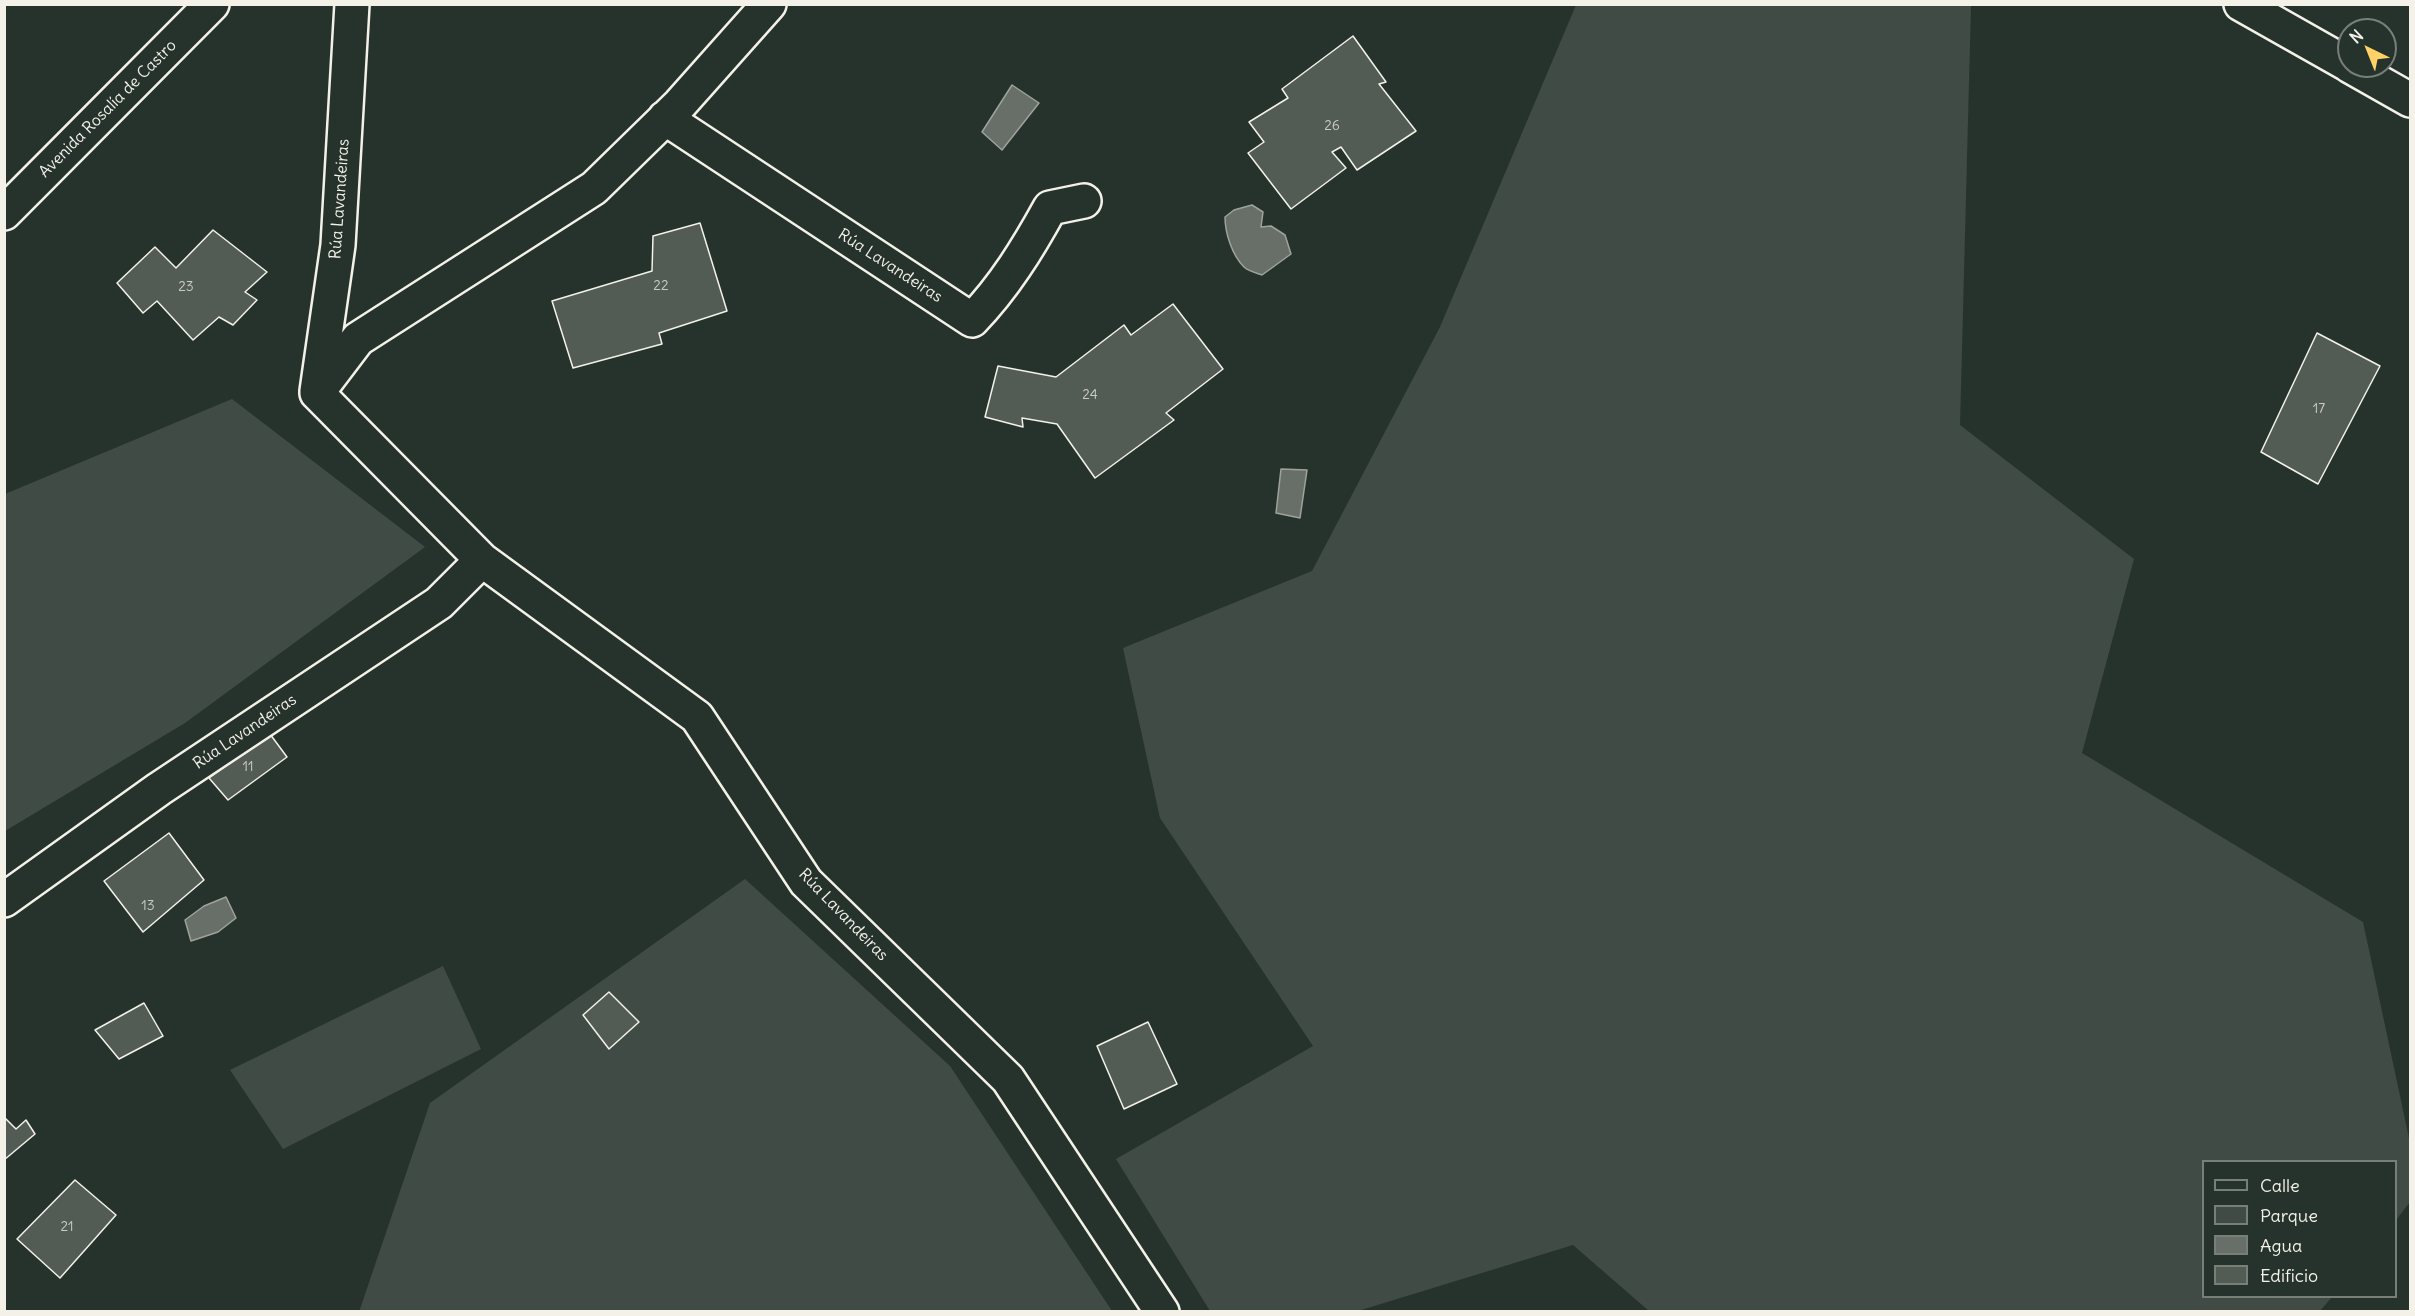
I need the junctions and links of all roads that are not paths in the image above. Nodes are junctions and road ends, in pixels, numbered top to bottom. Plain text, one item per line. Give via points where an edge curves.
1 (212, 4) edge
2 (352, 4) edge
3 (769, 4) edge
4 (2241, 4) edge
5 (2337, 59) edge
6 (2371, 78) edge
7 (2410, 100) edge
8 (665, 118) junction
9 (1084, 201) dead end
10 (4, 213) edge
11 (317, 393) junction
12 (482, 560) junction
13 (4, 900) edge
14 (1162, 1311) edge

1 - 10 street, Avenida Rosalía de Castro
2 - 11 street, Rúa Lavandeiras via 338,245
3 - 8 street
4 - 5 street
6 - 7 street
8 - 9 street, Rúa Lavandeiras via 972,320 992,299 1050,208
8 - 11 street via 594,188 358,339
11 - 12 street, Rúa Lavandeiras
12 - 13 street, Rúa Lavandeiras via 439,603 159,789
12 - 14 street, Rúa Lavandeiras via 697,717 806,882 1008,1079

